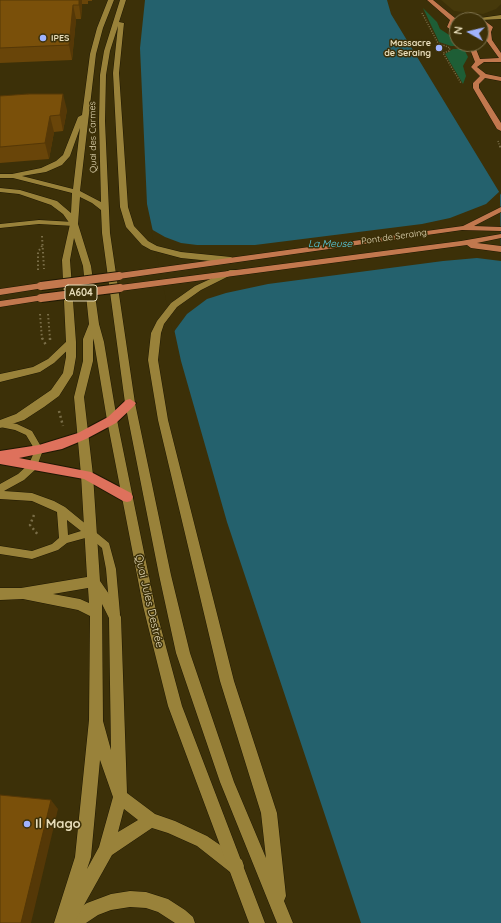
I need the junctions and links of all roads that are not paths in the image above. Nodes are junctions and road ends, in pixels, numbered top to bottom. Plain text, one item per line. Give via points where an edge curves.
1 (111, 0) edge
2 (123, 0) edge
3 (430, 0) edge
4 (437, 7) junction
5 (449, 12) edge
6 (118, 13) junction
7 (449, 16) edge
8 (501, 17) edge
9 (489, 19) edge
10 (501, 22) edge
11 (489, 29) edge
12 (489, 40) edge
13 (474, 52) edge
14 (501, 59) edge
15 (478, 62) junction
16 (484, 76) junction
17 (501, 79) edge
18 (87, 103) junction
19 (501, 129) edge
20 (0, 176) edge
21 (12, 176) junction
22 (0, 190) edge
23 (76, 192) junction
24 (105, 209) junction
25 (501, 209) edge
26 (74, 224) junction
27 (0, 226) edge
28 (462, 228) junction
29 (501, 229) edge
30 (501, 236) edge
31 (460, 244) junction
32 (501, 249) edge
33 (231, 260) junction
34 (87, 266) joint
35 (233, 272) junction
36 (115, 276) junction
37 (0, 292) edge
38 (0, 304) edge
39 (94, 324) junction
40 (72, 342) junction
41 (0, 378) edge
42 (130, 403) junction
43 (112, 420) junction
44 (0, 424) edge
45 (82, 436) junction
46 (39, 450) junction
47 (0, 456) edge
48 (0, 459) edge
49 (33, 466) junction
50 (87, 475) junction
51 (0, 489) edge
52 (0, 496) edge
53 (127, 497) junction
54 (62, 510) junction
55 (90, 533) junction
56 (64, 540) junction
57 (0, 550) edge
58 (93, 582) junction
59 (0, 594) edge
60 (20, 594) junction
61 (96, 613) junction
62 (115, 616) junction
63 (96, 720) junction
64 (120, 797) junction
65 (151, 820) junction
66 (106, 849) junction
67 (236, 866) junction
68 (282, 916) edge
69 (63, 923) edge
70 (71, 923) edge
71 (187, 923) edge
72 (257, 923) edge

1 - 18 main road, Quai des Carmes via 93,54
2 - 6 main road, Quai des Carmes
3 - 4 main road
4 - 5 main road
4 - 7 main road
6 - 24 main road, Quai des Carmes via 103,75
6 - 33 main road via 122,21 116,73 124,207 130,228 154,248 181,255
8 - 9 main road
10 - 11 main road
12 - 14 main road
13 - 15 main road
14 - 15 main road
15 - 16 main road via 475,64 476,70
16 - 17 main road
16 - 19 main road via 476,83 476,88
18 - 21 main road via 66,156 60,163 43,170
18 - 23 main road, Quai des Carmes
20 - 21 main road
21 - 23 main road
22 - 26 main road via 20,192 54,203 66,212
23 - 24 main road
23 - 26 main road, Quai des Carmes
24 - 36 main road, Quai des Carmes
25 - 28 main road
26 - 27 main road via 39,222
26 - 34 main road, Quai des Carmes
26 - 40 main road via 66,260
28 - 29 main road
28 - 33 main road, Pont de Seraing / A604
30 - 31 main road
31 - 32 main road
31 - 35 main road, Pont de Seraing / A604
33 - 36 main road, A604
34 - 39 main road, Quai Jules Destrée
35 - 38 main road, A604, bridge
35 - 68 main road via 198,288 167,313 156,332 153,360 163,420 227,681 269,813
36 - 37 main road, A604, bridge
36 - 42 main road, Quai Jules Destrée
39 - 43 main road, Quai Jules Destrée
39 - 45 main road via 88,339 88,361 79,397
40 - 41 main road via 51,361 36,370
40 - 44 main road via 68,374 55,393 20,416
42 - 43 highway
42 - 68 main road, Quai Jules Destrée via 183,653 227,782
43 - 45 highway
43 - 53 main road, Quai Jules Destrée
44 - 46 lane via 17,427 29,433
45 - 46 highway
45 - 50 main road
46 - 47 highway
46 - 49 lane
48 - 49 highway
49 - 50 highway
49 - 51 lane via 21,477
50 - 53 highway
50 - 55 main road
52 - 54 lane via 32,497
53 - 67 main road, Quai Jules Destrée via 149,606 175,706
54 - 55 lane
54 - 56 lane
55 - 56 lane
55 - 58 main road
55 - 62 lane via 106,546 111,569
56 - 57 lane via 55,547 32,555
58 - 60 main road
58 - 61 main road
58 - 62 main road
59 - 60 main road
60 - 61 main road via 80,604
61 - 63 main road
62 - 64 main road
63 - 64 main road via 110,772
63 - 69 main road via 83,857
64 - 65 main road
64 - 66 main road
65 - 66 main road
65 - 67 main road via 202,841
66 - 69 main road via 82,895
67 - 72 main road, Quai Jules Destrée
70 - 71 main road via 93,909 111,902 130,899 162,905

